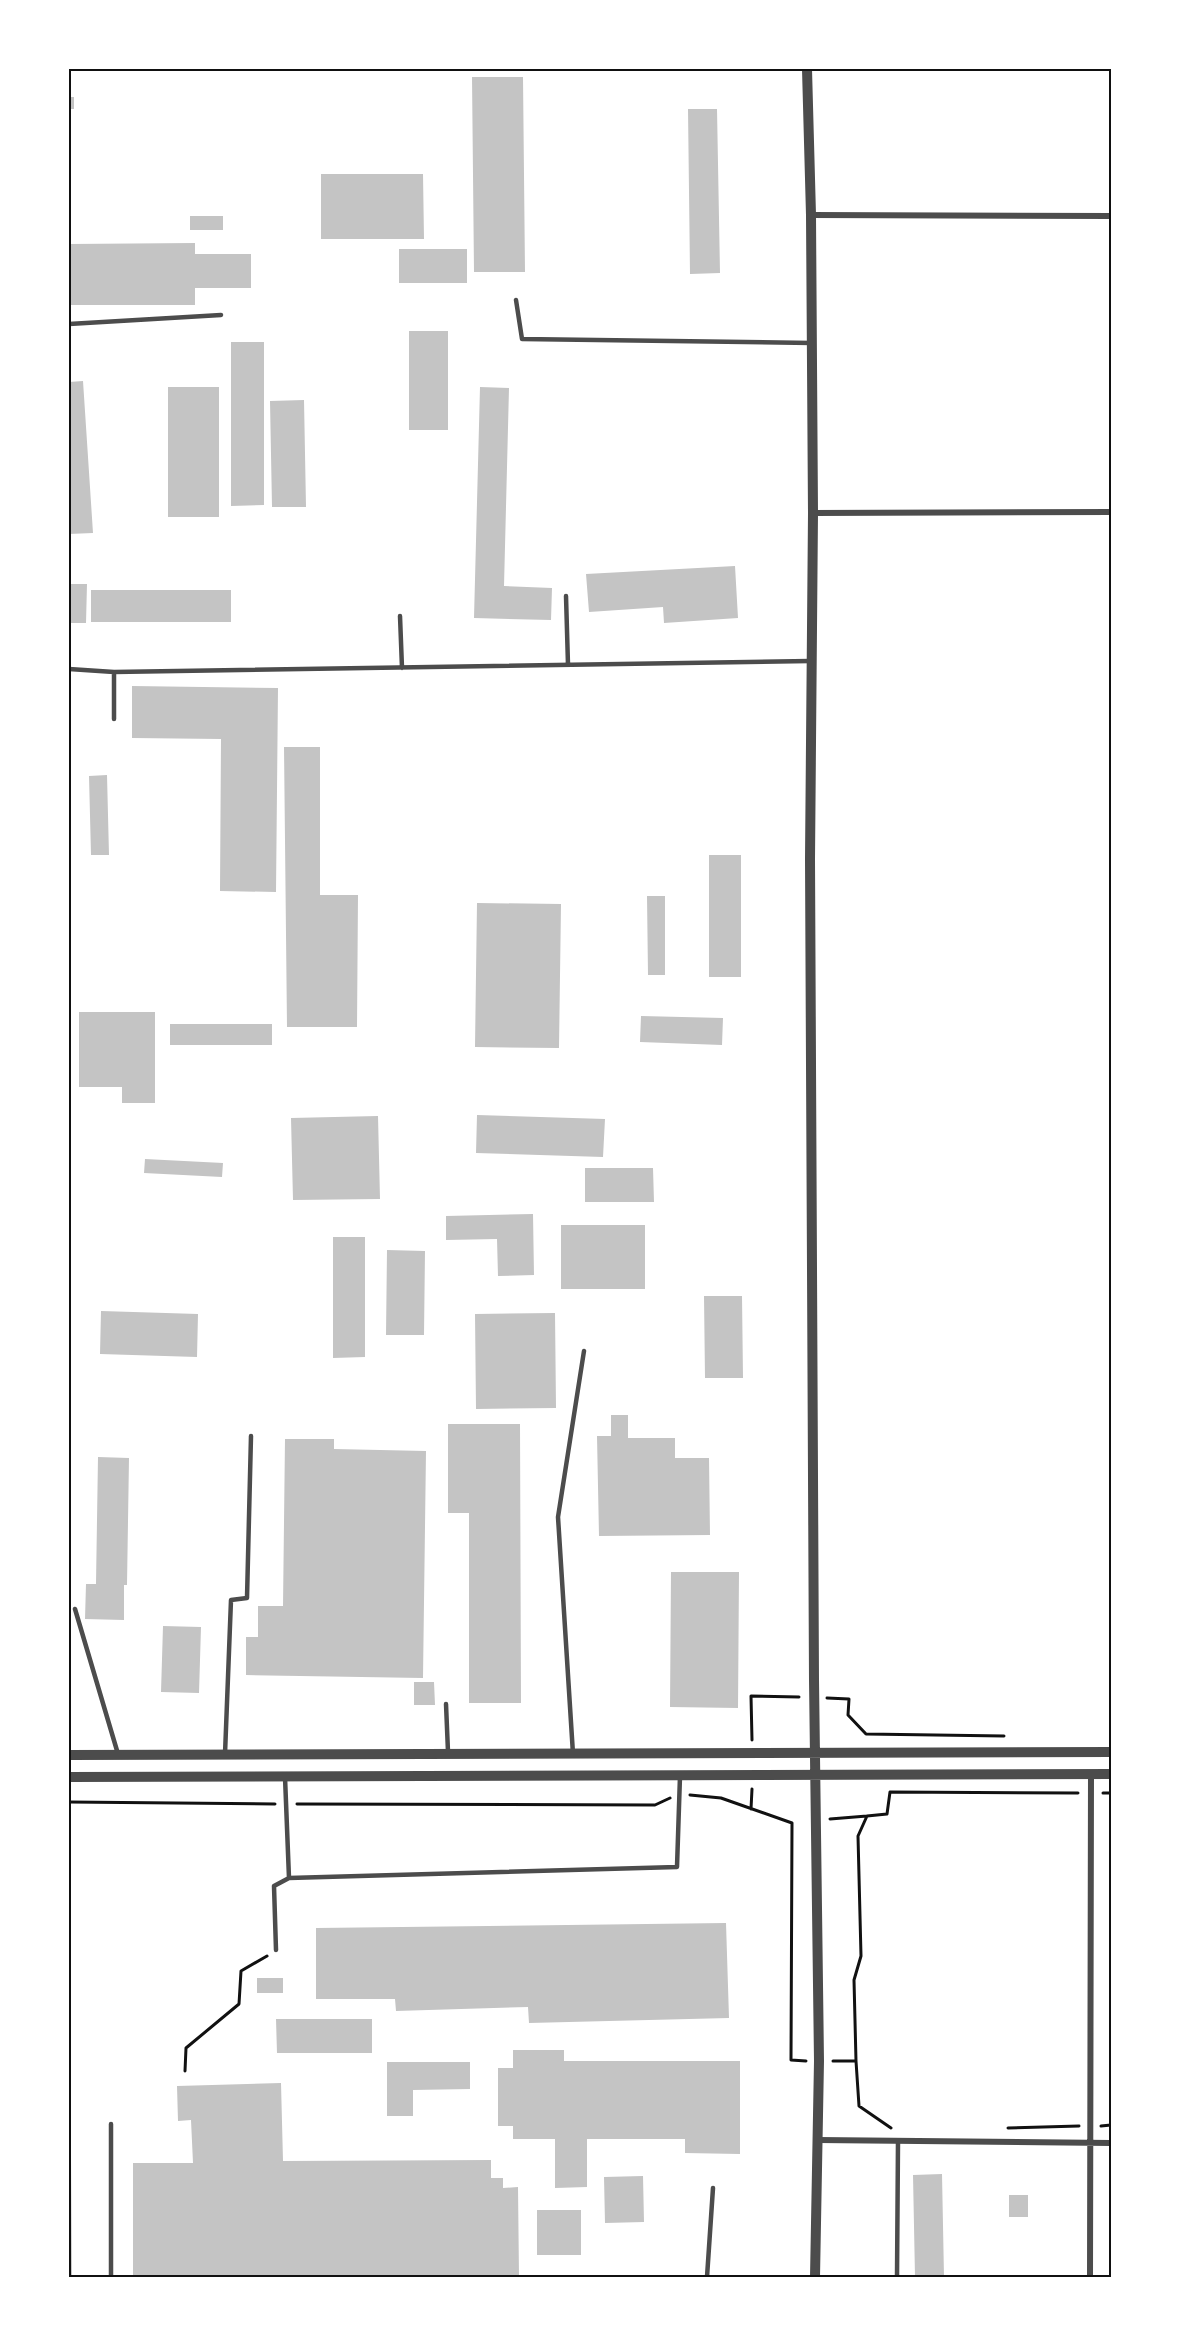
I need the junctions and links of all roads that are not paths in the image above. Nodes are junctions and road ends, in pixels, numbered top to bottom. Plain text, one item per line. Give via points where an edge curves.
1 (807, 69) edge
2 (811, 215) junction
3 (1111, 216) edge
4 (516, 300) dead end
5 (221, 315) dead end
6 (69, 324) edge
7 (812, 344) junction
8 (1111, 512) edge
9 (813, 513) junction
10 (566, 596) dead end
11 (400, 616) dead end
12 (812, 662) junction
13 (568, 665) junction
14 (402, 668) junction
15 (69, 669) edge
16 (114, 672) junction
17 (114, 719) dead end
18 (584, 1351) dead end
19 (250, 1436) dead end
20 (75, 1609) dead end
21 (446, 1704) dead end
22 (1111, 1752) edge
23 (118, 1754) junction
24 (225, 1754) junction
25 (448, 1754) junction
26 (573, 1754) junction
27 (815, 1754) junction
28 (69, 1755) edge
29 (1091, 1774) junction
30 (1111, 1774) edge
31 (680, 1776) junction
32 (814, 1776) junction
33 (69, 1777) edge
34 (285, 1777) junction
35 (290, 1878) junction
36 (276, 1950) road end
37 (111, 2124) dead end
38 (818, 2140) junction
39 (898, 2140) junction
40 (1092, 2143) junction
41 (1111, 2143) edge
42 (713, 2188) dead end
43 (111, 2277) edge
44 (707, 2277) edge
45 (815, 2277) edge
46 (897, 2277) edge
47 (1090, 2277) edge

1 - 2 street
2 - 3 street
2 - 7 street
4 - 7 lane via 522,339
5 - 6 lane
7 - 9 street
8 - 9 street
9 - 12 street
10 - 13 lane
11 - 14 lane
12 - 13 lane
12 - 27 street
13 - 14 lane
14 - 16 lane
15 - 16 lane
16 - 17 lane
18 - 26 lane via 558,1517
19 - 24 lane via 247,1598 231,1600
20 - 23 lane
21 - 25 lane
22 - 27 street
23 - 24 street
23 - 28 street
24 - 25 street
25 - 26 street
26 - 27 street
27 - 32 street
29 - 30 street
29 - 32 street
29 - 40 street
31 - 32 street
31 - 34 street
31 - 35 lane via 677,1868
32 - 38 street
33 - 34 street
34 - 35 lane
35 - 36 lane via 274,1886
37 - 43 lane
38 - 39 street
38 - 45 street
39 - 40 street
39 - 46 lane
40 - 41 street
40 - 47 street
42 - 44 lane

